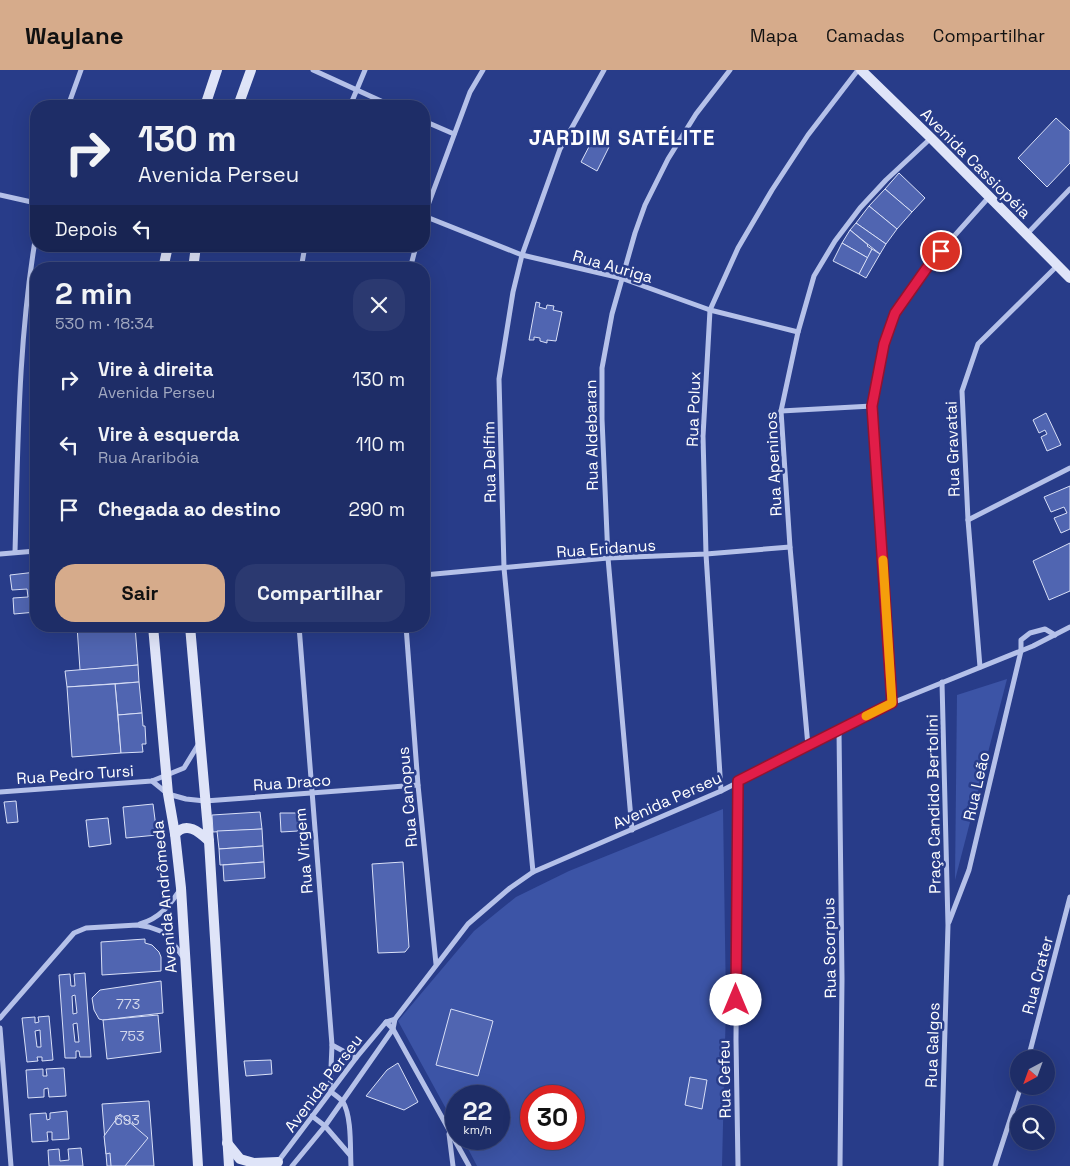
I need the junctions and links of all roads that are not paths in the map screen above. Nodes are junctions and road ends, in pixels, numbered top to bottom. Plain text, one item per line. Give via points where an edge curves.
1 (81, 70) edge
2 (217, 70) edge
3 (251, 70) edge
4 (312, 70) edge
5 (365, 70) edge
6 (483, 70) edge
7 (604, 70) edge
8 (730, 70) edge
9 (860, 70) edge
10 (356, 90) junction
11 (70, 100) edge
12 (207, 100) edge
13 (240, 100) edge
14 (352, 100) edge
15 (378, 100) edge
16 (430, 123) edge
17 (454, 134) junction
18 (931, 138) junction
19 (1070, 189) edge
20 (0, 195) edge
21 (989, 197) junction
22 (430, 200) edge
23 (30, 202) edge
24 (430, 218) edge
25 (1026, 235) junction
26 (522, 255) junction
27 (1058, 266) junction
28 (30, 276) edge
29 (622, 278) junction
30 (1070, 278) edge
31 (710, 310) junction
32 (798, 332) junction
33 (872, 406) junction
34 (781, 411) junction
35 (1070, 468) edge
36 (968, 520) junction
37 (790, 547) junction
38 (30, 551) edge
39 (15, 552) junction
40 (0, 554) edge
41 (706, 554) junction
42 (608, 558) junction
43 (504, 568) junction
44 (430, 574) edge
45 (1070, 627) edge
46 (154, 632) edge
47 (191, 632) edge
48 (299, 632) edge
49 (406, 632) edge
50 (1055, 635) junction
51 (1020, 651) junction
52 (980, 667) junction
53 (942, 682) junction
54 (892, 703) junction
55 (839, 730) junction
56 (201, 740) junction
57 (808, 746) junction
58 (166, 775) junction
59 (152, 781) junction
60 (738, 781) junction
61 (418, 785) junction
62 (721, 791) junction
63 (0, 792) edge
64 (311, 792) junction
65 (168, 794) junction
66 (205, 801) junction
67 (632, 830) junction
68 (175, 834) junction
69 (209, 841) junction
70 (533, 872) junction
71 (181, 888) junction
72 (1070, 897) edge
73 (137, 925) junction
74 (948, 925) junction
75 (185, 960) junction
76 (436, 964) junction
77 (0, 1018) edge
78 (394, 1019) junction
79 (386, 1022) junction
80 (0, 1028) edge
81 (393, 1029) junction
82 (332, 1045) junction
83 (1030, 1050) edge
84 (356, 1058) junction
85 (330, 1091) junction
86 (1018, 1095) edge
87 (342, 1101) junction
88 (312, 1116) junction
89 (445, 1124) edge
90 (325, 1126) junction
91 (227, 1143) junction
92 (451, 1150) edge
93 (460, 1150) edge
94 (350, 1155) junction
95 (276, 1164) edge
96 (10, 1166) edge
97 (198, 1166) edge
98 (229, 1166) edge
99 (292, 1166) edge
100 (351, 1166) edge
101 (453, 1166) edge
102 (469, 1166) edge
103 (738, 1166) edge
104 (840, 1166) edge
105 (941, 1166) edge
106 (995, 1166) edge

1 - 11 street
2 - 12 main road
3 - 13 main road
4 - 10 street
5 - 10 street
6 - 17 street via 470,92
7 - 26 street, Rua Delfim via 560,148
8 - 29 street, Rua Aldebaran via 696,114 668,159 645,205
9 - 18 main road, Avenida Cassiopéia
9 - 31 street, Rua Polux via 808,135 772,190 738,248
10 - 14 street
10 - 15 street
16 - 17 street
17 - 22 street
18 - 21 main road, Avenida Cassiopéia
18 - 32 street, Rua Apeninos via 860,208 835,242 814,276
19 - 25 street
20 - 23 street
21 - 25 main road, Avenida Cassiopéia
21 - 33 street via 931,262 895,313 884,344
24 - 26 street, Rua Auriga
25 - 27 main road, Avenida Cassiopéia
26 - 29 street, Rua Auriga
26 - 43 street, Rua Delfim via 499,379
27 - 30 main road, Avenida Cassiopéia
27 - 36 street, Rua Gravatai via 978,344 962,391
28 - 39 street via 22,349
29 - 31 street, Rua Auriga
29 - 42 street, Rua Aldebaran via 602,368
31 - 32 street, Rua Auriga
31 - 41 street, Rua Polux via 703,436
32 - 34 street, Rua Apeninos
33 - 34 street
33 - 54 street
34 - 37 street, Rua Apeninos
35 - 36 street
36 - 52 street, Rua Gravatai
37 - 41 street, Rua Eridanus
37 - 57 street, Rua Apeninos
38 - 39 street
39 - 40 street
41 - 42 street, Rua Eridanus
41 - 62 street, Rua Polux
42 - 43 street, Rua Eridanus
42 - 67 street, Rua Aldebaran
43 - 44 street, Rua Eridanus
43 - 70 street, Rua Delfim
45 - 50 street, Avenida Perseu
46 - 58 main road, Avenida Andrômeda
47 - 56 main road
48 - 64 street, Rua Virgem
49 - 61 street, Rua Canopus
50 - 51 street, Avenida Perseu
50 - 51 street via 1045,629 1030,633 1021,640
51 - 52 street, Avenida Perseu
51 - 74 street, Rua Leão via 969,870
52 - 53 street, Avenida Perseu
53 - 54 street, Avenida Perseu
53 - 74 street, Praça Candido Bertolini
54 - 55 street, Avenida Perseu
55 - 57 street, Avenida Perseu
55 - 104 street, Rua Scorpius
56 - 58 street, Rua Pedro Tursi via 184,768
56 - 66 main road
57 - 60 street, Avenida Perseu
58 - 59 street, Rua Pedro Tursi
58 - 65 main road, Avenida Andrômeda
59 - 63 street, Rua Pedro Tursi
59 - 65 street
60 - 62 street, Avenida Perseu
60 - 103 street, Rua Cefeu
61 - 64 street, Rua Draco
61 - 76 street, Rua Canopus
62 - 67 street, Avenida Perseu
64 - 66 street, Rua Draco
64 - 82 street, Rua Virgem
65 - 66 street, Rua Draco
65 - 68 main road, Avenida Andrômeda
66 - 69 main road
67 - 70 street, Avenida Perseu
68 - 69 main road via 190,828
68 - 71 main road, Avenida Andrômeda
69 - 91 main road
70 - 76 street, Avenida Perseu via 468,924
71 - 73 street via 153,920
71 - 75 main road, Avenida Andrômeda
72 - 83 street, Rua Crater
73 - 75 street via 163,932
73 - 77 street via 86,928 74,933
74 - 105 street, Rua Galgos
75 - 97 main road, Avenida Andrômeda
76 - 78 street, Avenida Perseu
78 - 79 street, Avenida Perseu
78 - 81 street, Avenida Perseu
79 - 81 street
79 - 84 street, Avenida Perseu
80 - 96 street
81 - 87 street, Avenida Perseu
81 - 89 street
82 - 84 street
82 - 85 street, Rua Virgem
84 - 85 street, Avenida Perseu
85 - 87 street
85 - 88 street, Avenida Perseu
86 - 106 street
87 - 90 street, Avenida Perseu
87 - 94 street via 350,1134
88 - 90 street
88 - 95 street, Avenida Perseu
90 - 94 street
90 - 99 street, Avenida Perseu
91 - 95 main road via 240,1159
91 - 98 main road
92 - 101 street
93 - 102 street
94 - 100 street

